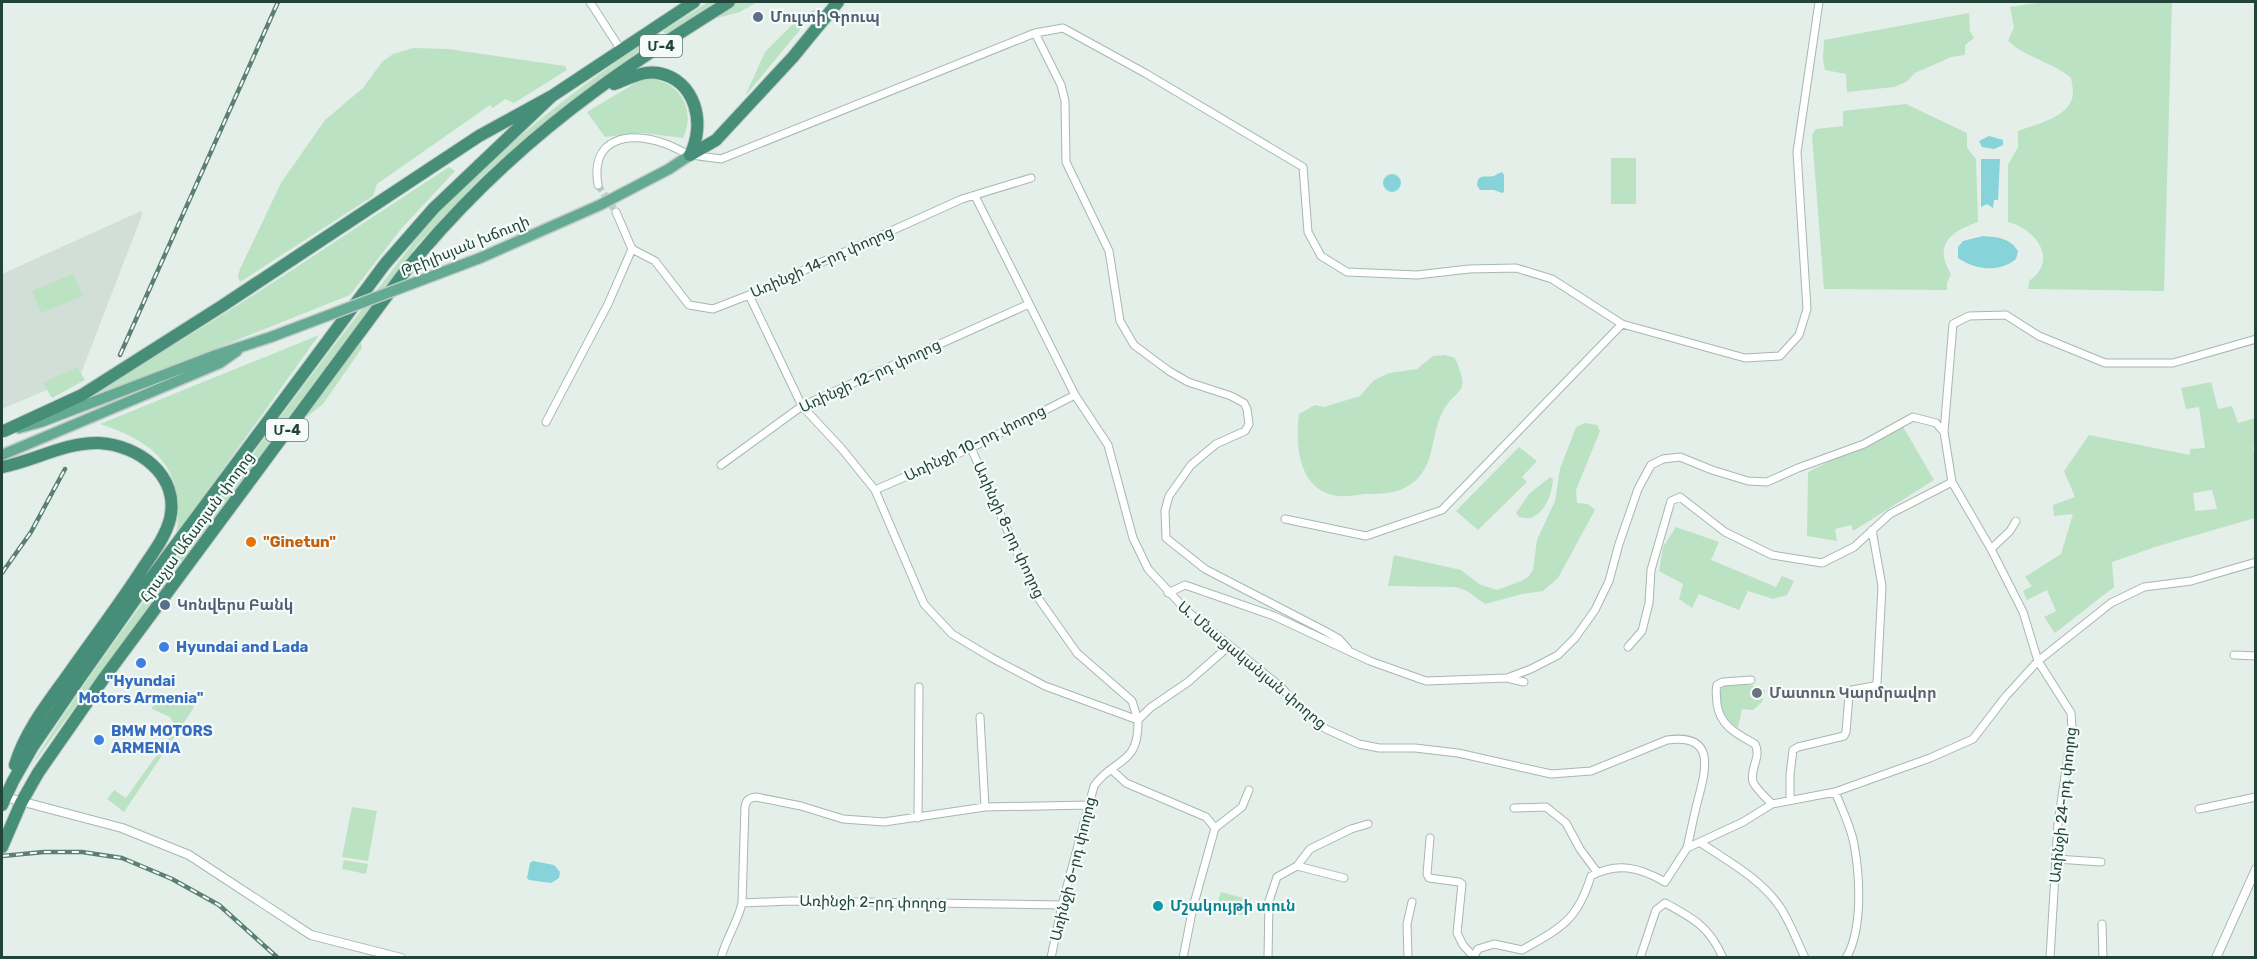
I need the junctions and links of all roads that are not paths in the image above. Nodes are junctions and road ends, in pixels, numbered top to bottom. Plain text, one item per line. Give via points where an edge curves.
1 (590, 2) edge
2 (694, 2) edge
3 (729, 2) edge
4 (838, 2) edge
5 (1820, 2) edge
6 (650, 30) junction
7 (1035, 33) junction
8 (660, 46) junction
9 (621, 50) junction
10 (594, 92) junction
11 (552, 96) junction
12 (690, 155) junction
13 (1031, 178) dead end
14 (598, 185) tunnel mouth
15 (975, 196) junction
16 (616, 212) tunnel mouth
17 (632, 249) junction
18 (749, 295) junction
19 (1029, 304) junction
20 (1622, 324) junction
21 (2256, 339) edge
22 (242, 347) junction
23 (1075, 395) junction
24 (802, 406) junction
25 (546, 422) dead end
26 (3, 432) edge
27 (1944, 432) junction
28 (971, 448) junction
29 (2, 455) edge
30 (721, 465) dead end
31 (2, 467) edge
32 (1952, 482) junction
33 (875, 490) junction
34 (1285, 519) dead end
35 (2016, 521) dead end
36 (1872, 530) junction
37 (1990, 549) junction
38 (2256, 562) edge
39 (1168, 592) junction
40 (1229, 646) junction
41 (1628, 647) dead end
42 (1348, 649) junction
43 (2234, 655) dead end
44 (2256, 656) edge
45 (2038, 661) junction
46 (1507, 678) junction
47 (1751, 680) dead end
48 (1524, 682) dead end
49 (919, 687) dead end
50 (980, 717) dead end
51 (1138, 720) junction
52 (1112, 770) junction
53 (13, 781) junction
54 (1249, 790) dead end
55 (1835, 792) junction
56 (2256, 797) edge
57 (1790, 799) junction
58 (3, 801) edge
59 (21, 803) junction
60 (1772, 804) junction
61 (1089, 805) junction
62 (985, 807) junction
63 (1514, 808) dead end
64 (2199, 809) dead end
65 (918, 818) junction
66 (1368, 824) dead end
67 (1215, 828) junction
68 (1430, 837) dead end
69 (1701, 843) junction
70 (2, 847) edge
71 (1688, 848) junction
72 (2056, 859) junction
73 (2101, 862) dead end
74 (1297, 866) junction
75 (2256, 868) edge
76 (1597, 873) junction
77 (1344, 878) dead end
78 (1412, 902) dead end
79 (742, 903) junction
80 (1062, 905) junction
81 (2102, 924) dead end
82 (401, 957) edge
83 (721, 957) edge
84 (1052, 957) edge
85 (1183, 957) edge
86 (1268, 957) edge
87 (1408, 957) edge
88 (1473, 957) edge
89 (1640, 957) edge
90 (1723, 957) edge
91 (1805, 957) edge
92 (1846, 957) edge
93 (2050, 957) edge
94 (2103, 957) edge
95 (2216, 957) edge

1 - 9 street
2 - 6 highway, Մ-4
3 - 8 highway, Մ-4
4 - 12 highway via 716,140
5 - 20 street via 1797,152 1808,309 1800,335 1780,356 1745,358
6 - 8 highway via 650,42
6 - 9 highway, Մ-4
7 - 12 street via 721,159
7 - 20 street via 1062,28 1303,167 1308,232 1320,256 1347,272 1417,275 1516,268 1552,279
7 - 42 street via 1061,85 1066,162 1109,251 1120,321 1129,337 1169,371 1188,382 1231,396 1247,409 1249,424 1245,430 1216,444 1191,465 1169,496 1166,538 1205,569 1325,631
8 - 10 highway, Մ-4
9 - 11 highway, Մ-4
10 - 12 highway via 639,74 657,73 674,78 684,86 696,111 698,123
10 - 59 highway, Հրաչյա Աճառյան փողոց / Մ-4 via 509,163 443,226 409,266 111,669
11 - 26 highway via 479,136 82,395
11 - 53 highway, Հրաչյա Աճառյան փողոց / Մ-4 via 434,208 386,264 139,594
12 - 14 street via 641,138 616,141 608,144 598,158
12 - 22 main road, Թբիլիսյան խճուղի, bridge via 600,205 480,258
13 - 15 street, Առինջի 14-րդ փողոց
15 - 18 street, Առինջի 14-րդ փողոց
15 - 19 street, Ա. Մնացականյան փողոց
16 - 17 street
17 - 18 street, Առինջի 14-րդ փողոց via 655,261 689,305 713,309
17 - 25 street
18 - 24 street
19 - 23 street, Ա. Մնացականյան փողոց
19 - 24 street, Առինջի 12-րդ փողոց
20 - 34 street via 1442,510 1366,536
21 - 27 street via 2173,363 2105,363 2039,336 2006,315 1969,316 1953,324
22 - 26 main road, Թբիլիսյան խճուղի via 42,422
22 - 29 main road, Թբիլիսյան խճուղի via 220,363
23 - 28 street, Առինջի 10-րդ փողոց
23 - 39 street, Ա. Մնացականյան փողոց via 1108,445 1133,538 1148,569
24 - 30 street, Առինջի 12-րդ փողոց
24 - 33 street
27 - 32 street
27 - 46 street via 1936,423 1913,417 1864,444 1767,482 1748,481 1680,457 1651,465 1638,489 1609,581 1595,610 1558,655
28 - 33 street, Առինջի 10-րդ փողոց
28 - 51 street, Առինջի 8-րդ փողոց via 1036,595 1077,653 1132,702
31 - 53 highway via 79,444 99,443 138,453 158,470 171,499 170,518 160,541 128,592 40,712 16,763
32 - 36 street via 1890,514
32 - 37 street, Առինջի 24-րդ փողոց
33 - 51 street via 924,604 952,634 1045,686
35 - 37 street
36 - 41 street via 1854,547 1822,563 1772,555 1725,531 1680,497 1671,501 1651,570 1642,631
36 - 57 street via 1882,586 1877,683 1852,690 1844,736 1793,750
37 - 45 street, Առինջի 24-րդ փողոց via 2024,612
38 - 45 street via 2190,581 2144,587 2111,603
39 - 40 street, Ա. Մնացականյան փողոց
39 - 42 street via 1185,585 1274,616
40 - 51 street
40 - 71 street, Ա. Մնացականյան փողոց via 1326,729 1359,744 1458,753 1551,774 1591,771 1667,740 1689,740 1705,756 1706,771
42 - 46 street via 1426,681
43 - 44 street
45 - 55 street via 1973,739
45 - 72 street, Առինջի 24-րդ փողոց via 2071,713
46 - 48 street
47 - 60 street via 1717,685 1718,710 1727,728 1755,744 1758,754 1753,781
49 - 65 street
50 - 62 street
51 - 52 street, Առինջի 6-րդ փողոց via 1138,736 1131,753
52 - 61 street, Առինջի 6-րդ փողոց via 1094,786
52 - 67 street via 1126,783 1206,817
53 - 58 highway, Հրաչյա Աճառյան փողոց / Մ-4
54 - 67 street via 1242,807
55 - 57 street
55 - 92 street via 1854,843 1860,914
56 - 64 street
57 - 60 street
58 - 59 street
59 - 70 highway, Հրաչյա Աճառյան փողոց / Մ-4
59 - 82 street via 122,828 189,855 311,935
60 - 69 street
61 - 62 street
61 - 80 street, Առինջի 6-րդ փողոց
62 - 65 street
63 - 76 street via 1546,807 1566,823
65 - 79 street via 884,822 843,819 801,806 751,798 745,807
66 - 74 street via 1310,849
67 - 85 street
68 - 88 street via 1427,873 1429,878 1462,884 1457,933
69 - 71 street
69 - 91 street via 1763,887 1780,908
71 - 76 street via 1665,882 1648,872 1628,868 1606,868
72 - 73 street
72 - 93 street, Առինջի 24-րդ փողոց
74 - 77 street
74 - 86 street via 1277,877 1269,902
75 - 95 street
76 - 88 street via 1591,876 1583,901 1570,919 1548,935 1522,950 1494,944 1478,949
78 - 87 street via 1407,924
79 - 80 street, Առինջի 2-րդ փողոց
79 - 83 street
80 - 84 street, Առինջի 6-րդ փողոց
81 - 94 street
89 - 90 street via 1656,910 1665,903 1707,930

